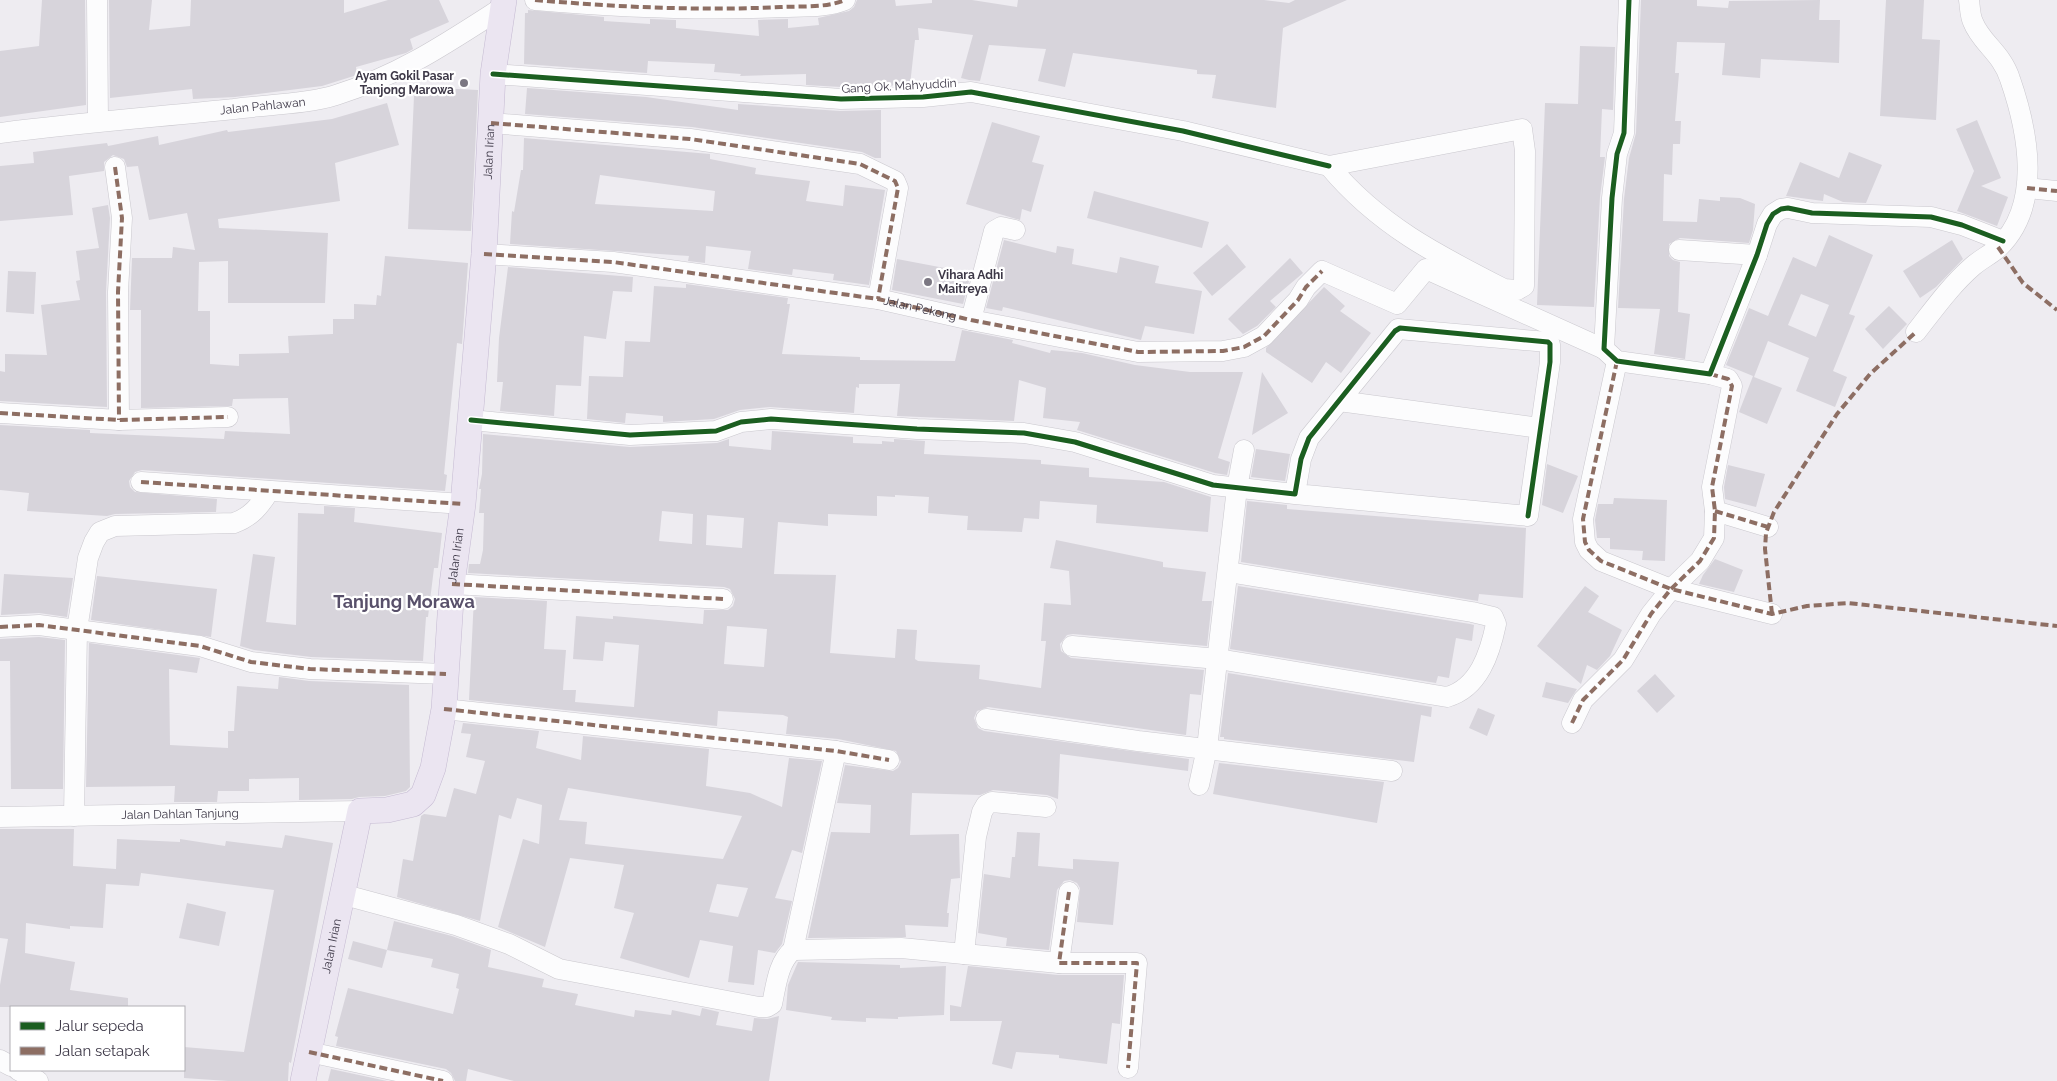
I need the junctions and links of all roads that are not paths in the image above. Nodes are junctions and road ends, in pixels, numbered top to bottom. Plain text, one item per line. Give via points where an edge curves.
1 (97, 0) edge
2 (535, 0) edge
3 (845, 0) edge
4 (1629, 0) edge
5 (1969, 0) edge
6 (504, 4) edge
7 (494, 74) junction
8 (98, 120) junction
9 (491, 123) junction
10 (0, 133) edge
11 (1329, 166) junction
12 (115, 167) dead end
13 (2027, 188) junction
14 (2057, 191) edge
15 (1015, 230) dead end
16 (2003, 240) junction
17 (1679, 250) dead end
18 (484, 254) junction
19 (1757, 255) junction
20 (878, 299) junction
21 (971, 320) junction
22 (1916, 332) dead end
23 (1611, 355) junction
24 (1710, 374) junction
25 (1339, 401) junction
26 (0, 413) edge
27 (228, 417) dead end
28 (120, 420) junction
29 (471, 420) junction
30 (1540, 428) junction
31 (1244, 450) dead end
32 (140, 482) dead end
33 (1237, 488) junction
34 (269, 491) junction
35 (1295, 494) junction
36 (463, 504) junction
37 (1715, 511) junction
38 (1768, 527) dead end
39 (1228, 572) junction
40 (452, 584) junction
41 (1671, 589) junction
42 (723, 599) dead end
43 (1772, 614) dead end
44 (0, 627) edge
45 (77, 630) junction
46 (1072, 646) dead end
47 (1218, 659) junction
48 (446, 674) junction
49 (444, 709) junction
50 (986, 719) dead end
51 (1572, 722) dead end
52 (1207, 748) junction
53 (836, 751) junction
54 (889, 760) dead end
55 (1392, 771) dead end
56 (1199, 785) dead end
57 (1046, 807) dead end
58 (360, 811) junction
59 (74, 816) junction
60 (0, 817) edge
61 (1069, 892) dead end
62 (341, 894) junction
63 (793, 950) junction
64 (964, 954) junction
65 (1060, 963) junction
66 (309, 1052) junction
67 (1128, 1068) dead end
68 (20, 1071) edge
69 (38, 1081) edge
70 (303, 1081) edge
71 (443, 1081) edge

1 - 8 street
2 - 3 street via 724,10 826,5
4 - 23 street via 1624,133 1617,154 1612,198
5 - 13 street via 1972,22 1998,55 2011,80 2029,158
6 - 7 main road, Jalan Irian
6 - 8 street, Jalan Pahlawan via 431,53 385,78 333,96 222,110
7 - 9 main road, Jalan Irian
7 - 11 street, Gang Ok. Mahyuddin via 841,99 971,92 1183,131
8 - 10 street, Jalan Pahlawan
9 - 18 main road, Jalan Irian
9 - 20 street via 690,139 860,164 897,183 898,195
11 - 11 street via 1523,129 1524,286 1517,290 1504,288 1433,254 1356,196
12 - 28 street via 122,218 118,292
13 - 14 street
13 - 16 street via 2016,223
15 - 21 street via 1001,227 994,231
16 - 19 street via 1931,217 1812,213 1788,208 1773,214
16 - 22 street via 1957,281
17 - 19 street
18 - 20 street, Jalan Pekong via 614,262
18 - 29 main road, Jalan Irian
19 - 24 street
20 - 21 street, Jalan Pekong
21 - 23 street, Jalan Pekong via 1138,352 1223,351 1244,348 1264,336 1322,270 1397,304 1426,269
23 - 24 street
23 - 41 street via 1583,519 1583,537 1589,550 1601,561
24 - 37 street via 1728,379 1732,386 1712,487
25 - 30 street
25 - 30 street via 1400,328 1548,342 1550,362
25 - 35 street via 1309,438 1301,459
26 - 28 street
27 - 28 street
29 - 33 street via 630,435 716,432 741,422 771,419 1024,433 1076,442 1159,470
29 - 36 main road, Jalan Irian
30 - 35 street via 1528,516
31 - 33 street
32 - 34 street
33 - 35 street
33 - 39 street
34 - 36 street
34 - 45 street via 258,508 244,520 234,523 115,526 100,532 88,558
36 - 40 main road, Jalan Irian
37 - 38 street
37 - 41 street via 1714,538 1706,554
39 - 47 street
39 - 47 street via 1472,612 1493,617 1496,624 1488,656 1467,688 1447,697
40 - 42 street
40 - 48 main road, Jalan Irian
41 - 43 street
41 - 51 street via 1651,614 1623,660 1583,700
44 - 45 street via 39,626
45 - 48 street via 200,646 250,662 310,669
45 - 59 street
46 - 47 street
47 - 52 street
48 - 49 main road, Jalan Irian
49 - 53 street
49 - 58 main road, Jalan Irian via 434,768 423,796 403,808
50 - 52 street
52 - 55 street
52 - 56 street
53 - 54 street
53 - 63 street
57 - 64 street via 992,802 982,812 976,837
58 - 59 street, Jalan Dahlan Tanjung
58 - 62 main road, Jalan Irian
59 - 60 street, Jalan Dahlan Tanjung
61 - 65 street
62 - 63 street via 456,925 509,944 559,969 759,1007 771,1005 782,963
62 - 66 main road, Jalan Irian
63 - 64 street via 901,948
64 - 65 street
65 - 67 street via 1137,963
66 - 70 main road, Jalan Irian
66 - 71 street
68 - 69 street

